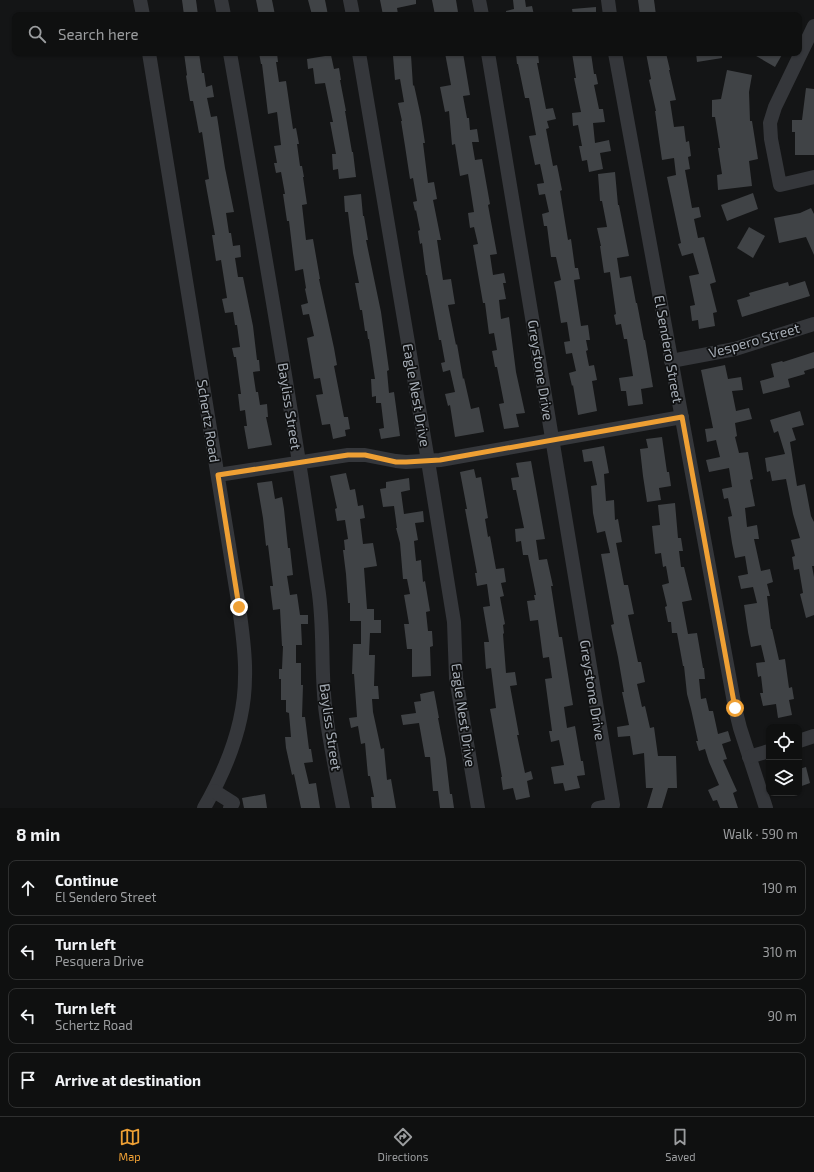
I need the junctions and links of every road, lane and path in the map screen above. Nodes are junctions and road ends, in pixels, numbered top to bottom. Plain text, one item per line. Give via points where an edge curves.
1 (140, 0) edge
2 (221, 0) edge
3 (350, 0) edge
4 (479, 0) edge
5 (608, 0) edge
6 (142, 12) edge
7 (223, 12) edge
8 (352, 12) edge
9 (481, 12) edge
10 (610, 12) edge
11 (814, 26) edge
12 (802, 51) edge
13 (149, 56) edge
14 (231, 56) edge
15 (360, 56) edge
16 (488, 56) edge
17 (616, 56) edge
18 (800, 56) edge
19 (814, 177) edge
20 (814, 324) edge
21 (671, 360) junction
22 (682, 417) junction
23 (552, 440) junction
24 (428, 462) junction
25 (299, 463) junction
26 (218, 475) junction
27 (814, 736) edge
28 (802, 740) edge
29 (766, 752) edge
30 (749, 757) junction
31 (214, 792) junction
32 (204, 808) edge
33 (230, 808) edge
34 (343, 808) edge
35 (478, 808) edge
36 (598, 808) edge
37 (766, 808) edge

1 - 6 street
2 - 7 street
3 - 8 street
4 - 9 street
5 - 10 street
11 - 12 street
13 - 26 street, Schertz Road
14 - 25 street, Bayliss Street
15 - 24 street, Eagle Nest Drive
16 - 23 street, Greystone Drive
17 - 21 street, El Sendero Street
18 - 19 street via 775,107 770,123 771,139 780,185
20 - 21 street, Vespero Street via 735,349
21 - 22 street, El Sendero Street
22 - 23 street
22 - 30 street, El Sendero Street via 735,708
23 - 24 street
23 - 36 street, Greystone Drive via 612,805
24 - 25 street via 396,462 365,455 348,455
24 - 35 street, Eagle Nest Drive via 454,622 456,678
25 - 26 street
25 - 34 street, Bayliss Street via 319,590 326,714
26 - 31 street, Schertz Road via 239,607 245,678 239,722 227,764
27 - 28 street
29 - 30 street
30 - 37 street, El Sendero Street
31 - 32 street, Schertz Road
31 - 33 street via 233,803

